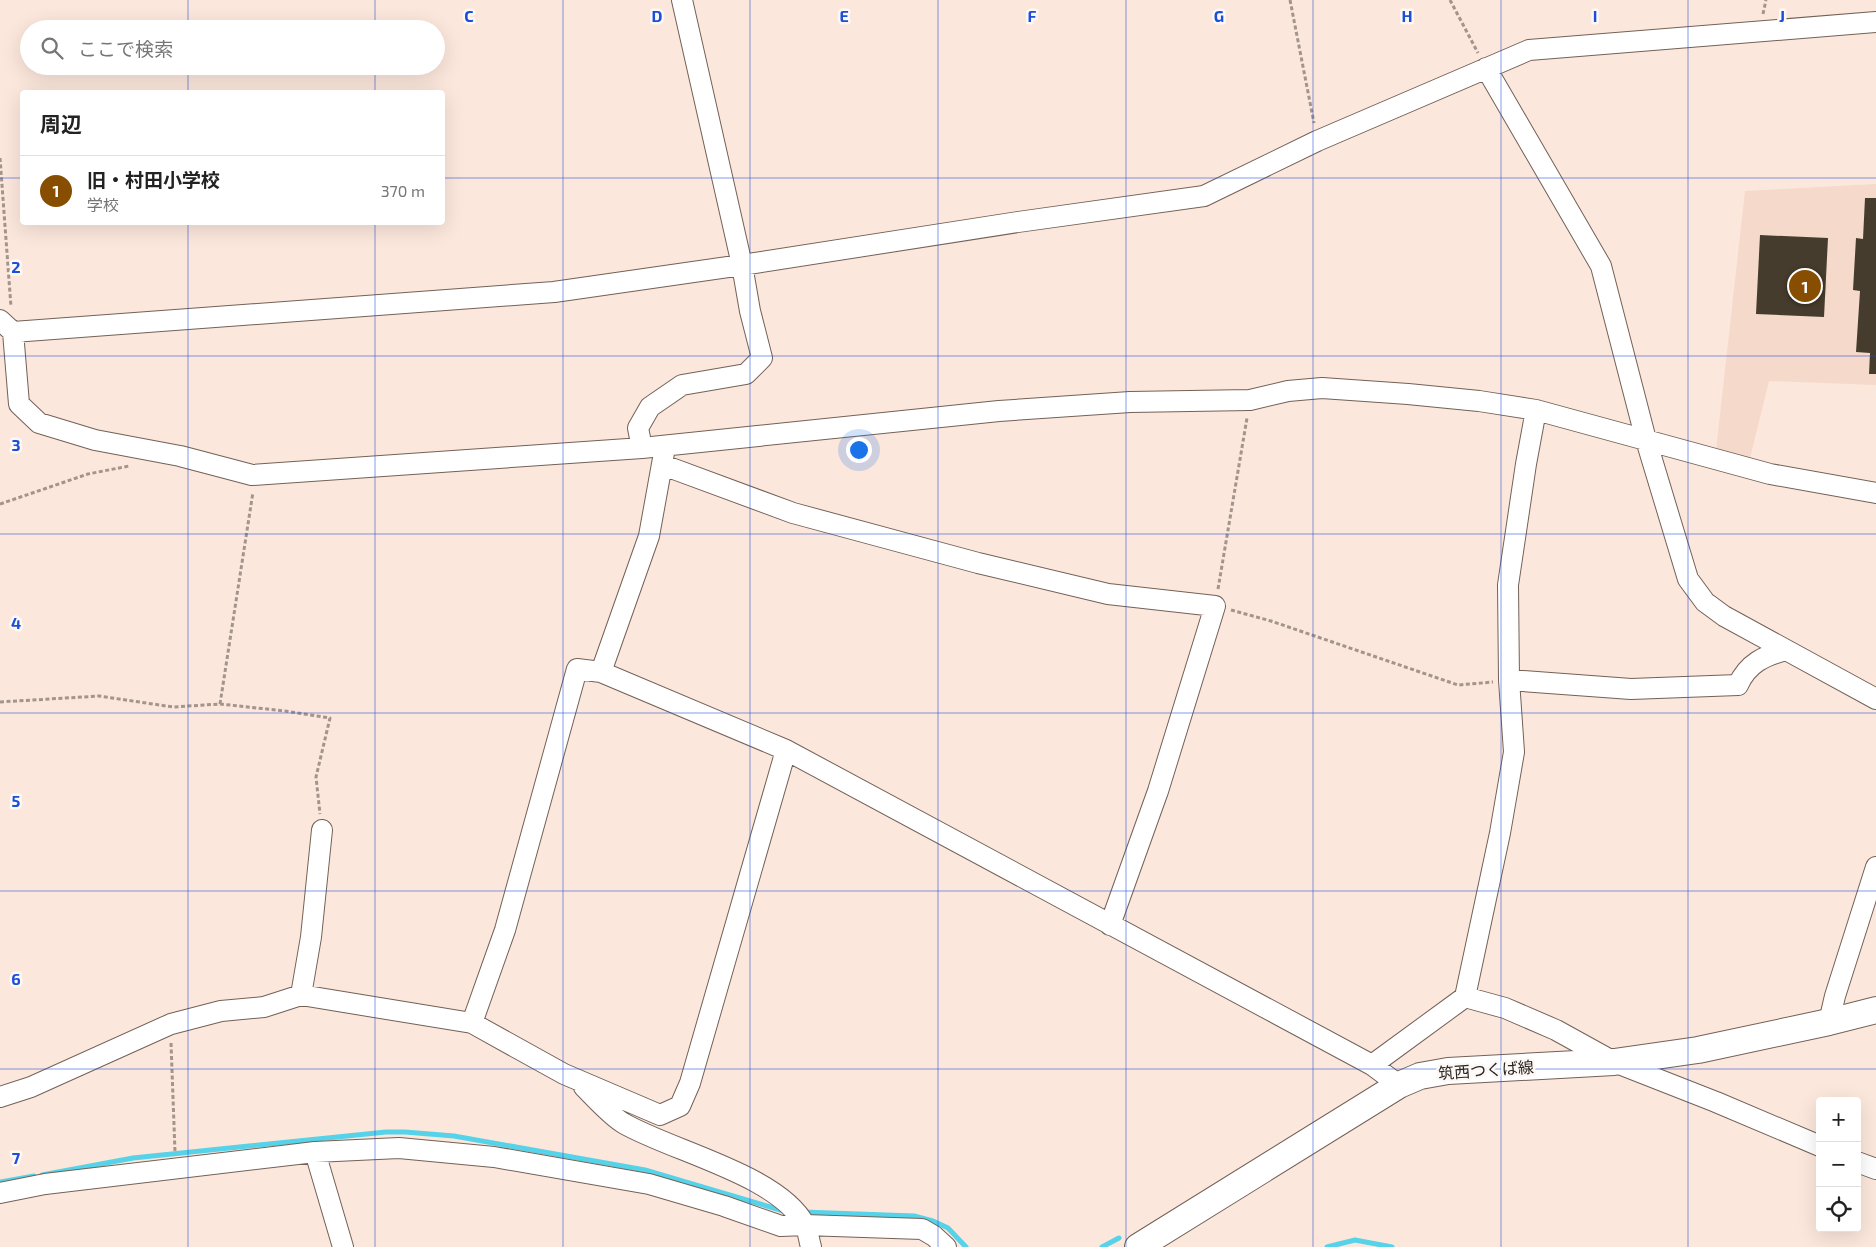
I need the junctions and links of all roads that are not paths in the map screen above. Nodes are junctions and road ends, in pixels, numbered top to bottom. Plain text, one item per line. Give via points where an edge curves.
1 (682, 0) edge
2 (1876, 22) edge
3 (1486, 68) junction
4 (742, 265) junction
5 (7, 326) edge
6 (1536, 410) junction
7 (1646, 440) junction
8 (642, 448) junction
9 (664, 455) junction
10 (1876, 494) edge
11 (1786, 650) junction
12 (601, 672) junction
13 (1510, 680) junction
14 (1876, 699) edge
15 (786, 750) junction
16 (322, 830) road end
17 (1876, 866) edge
18 (1110, 925) junction
19 (301, 995) junction
20 (1466, 997) junction
21 (1876, 1010) edge
22 (1829, 1022) junction
23 (472, 1023) junction
24 (1614, 1062) junction
25 (1372, 1065) junction
26 (572, 1076) junction
27 (1399, 1085) junction
28 (0, 1098) edge
29 (1816, 1144) edge
30 (315, 1152) junction
31 (1861, 1164) edge
32 (1876, 1170) edge
33 (0, 1193) edge
34 (805, 1225) junction
35 (1145, 1245) edge
36 (343, 1247) edge
37 (812, 1247) edge
38 (946, 1247) edge

1 - 4 street
2 - 3 street via 1529,50
3 - 4 street via 1317,141 1204,196
3 - 7 street via 1601,266
4 - 5 street via 554,292
4 - 8 street via 762,358 746,374 682,386 650,407 638,428
5 - 8 street via 19,404 39,423 94,440 180,456 252,475
6 - 7 street
6 - 9 street via 1452,398 1322,388 1288,391 1250,400 1130,402 999,410
6 - 13 street via 1508,585
7 - 10 street via 1770,474
7 - 11 street via 1688,579 1705,602 1724,616
8 - 9 street
9 - 12 street via 649,536
9 - 18 street via 793,513 1108,594 1215,606 1158,791
11 - 13 street via 1764,656 1742,675 1738,686 1631,689
11 - 14 street
12 - 15 street
12 - 23 street via 577,669 505,930
13 - 20 street via 1514,752
15 - 18 street
15 - 26 street via 690,1083 680,1106 660,1115
16 - 19 street via 311,937
17 - 22 street
18 - 25 street
19 - 23 street
19 - 28 street via 264,1007 220,1011 171,1024
20 - 24 street via 1505,1008 1548,1026
20 - 25 street
21 - 22 main road, 筑西つくば線
22 - 24 main road, 筑西つくば線 via 1698,1050
23 - 26 street
24 - 27 main road, 筑西つくば線 via 1448,1071 1420,1076
24 - 29 street
25 - 27 street
26 - 34 street via 622,1123 743,1175 770,1190 787,1202
27 - 35 main road, 筑西つくば線
30 - 33 street via 45,1184
30 - 34 street via 399,1148 494,1157 649,1184 781,1226
30 - 36 street
31 - 32 street
34 - 37 street
34 - 38 street via 922,1229

